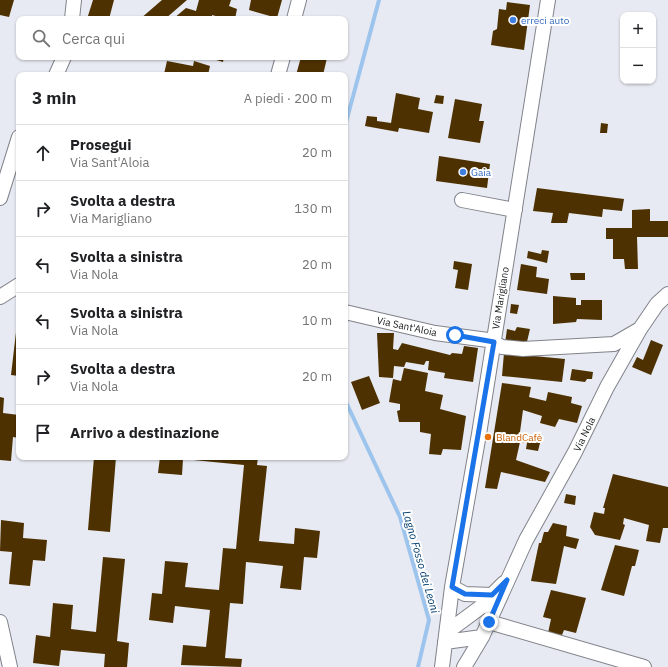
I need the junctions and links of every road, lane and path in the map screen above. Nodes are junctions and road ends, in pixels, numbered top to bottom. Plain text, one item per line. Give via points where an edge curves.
1 (74, 0) edge
2 (299, 0) edge
3 (548, 0) edge
4 (72, 16) edge
5 (295, 16) edge
6 (63, 60) edge
7 (282, 60) edge
8 (57, 72) edge
9 (279, 72) edge
10 (16, 147) edge
11 (0, 198) edge
12 (462, 200) dead end
13 (515, 210) junction
14 (16, 287) edge
15 (668, 294) edge
16 (0, 297) edge
17 (348, 313) edge
18 (640, 329) junction
19 (494, 342) junction
20 (507, 580) junction
21 (452, 587) junction
22 (492, 595) junction
23 (0, 622) edge
24 (489, 622) junction
25 (446, 637) junction
26 (482, 637) junction
27 (10, 667) edge
28 (442, 667) edge
29 (464, 667) edge
30 (644, 667) edge

1 - 4 street
2 - 5 street
3 - 13 street, Via Marigliano
6 - 8 street
7 - 9 street
10 - 11 street
12 - 13 street
13 - 19 street, Via Marigliano
14 - 16 street
15 - 18 street, Via Nola via 656,304
17 - 19 street, Via Sant'Aloia via 435,333
18 - 19 street, Via Sant'Aloia via 614,344 523,349 502,347
18 - 20 street, Via Nola via 607,387
19 - 21 street, Via Marigliano
20 - 22 street, Via Nola
20 - 24 street, Via Nola
21 - 22 street via 465,594
21 - 25 street, Via Marigliano
22 - 25 street, Via Nola
23 - 27 street
24 - 26 street, Via Nola
24 - 30 street
25 - 26 street
25 - 28 street, Via Marigliano
26 - 29 street, Via Nola

